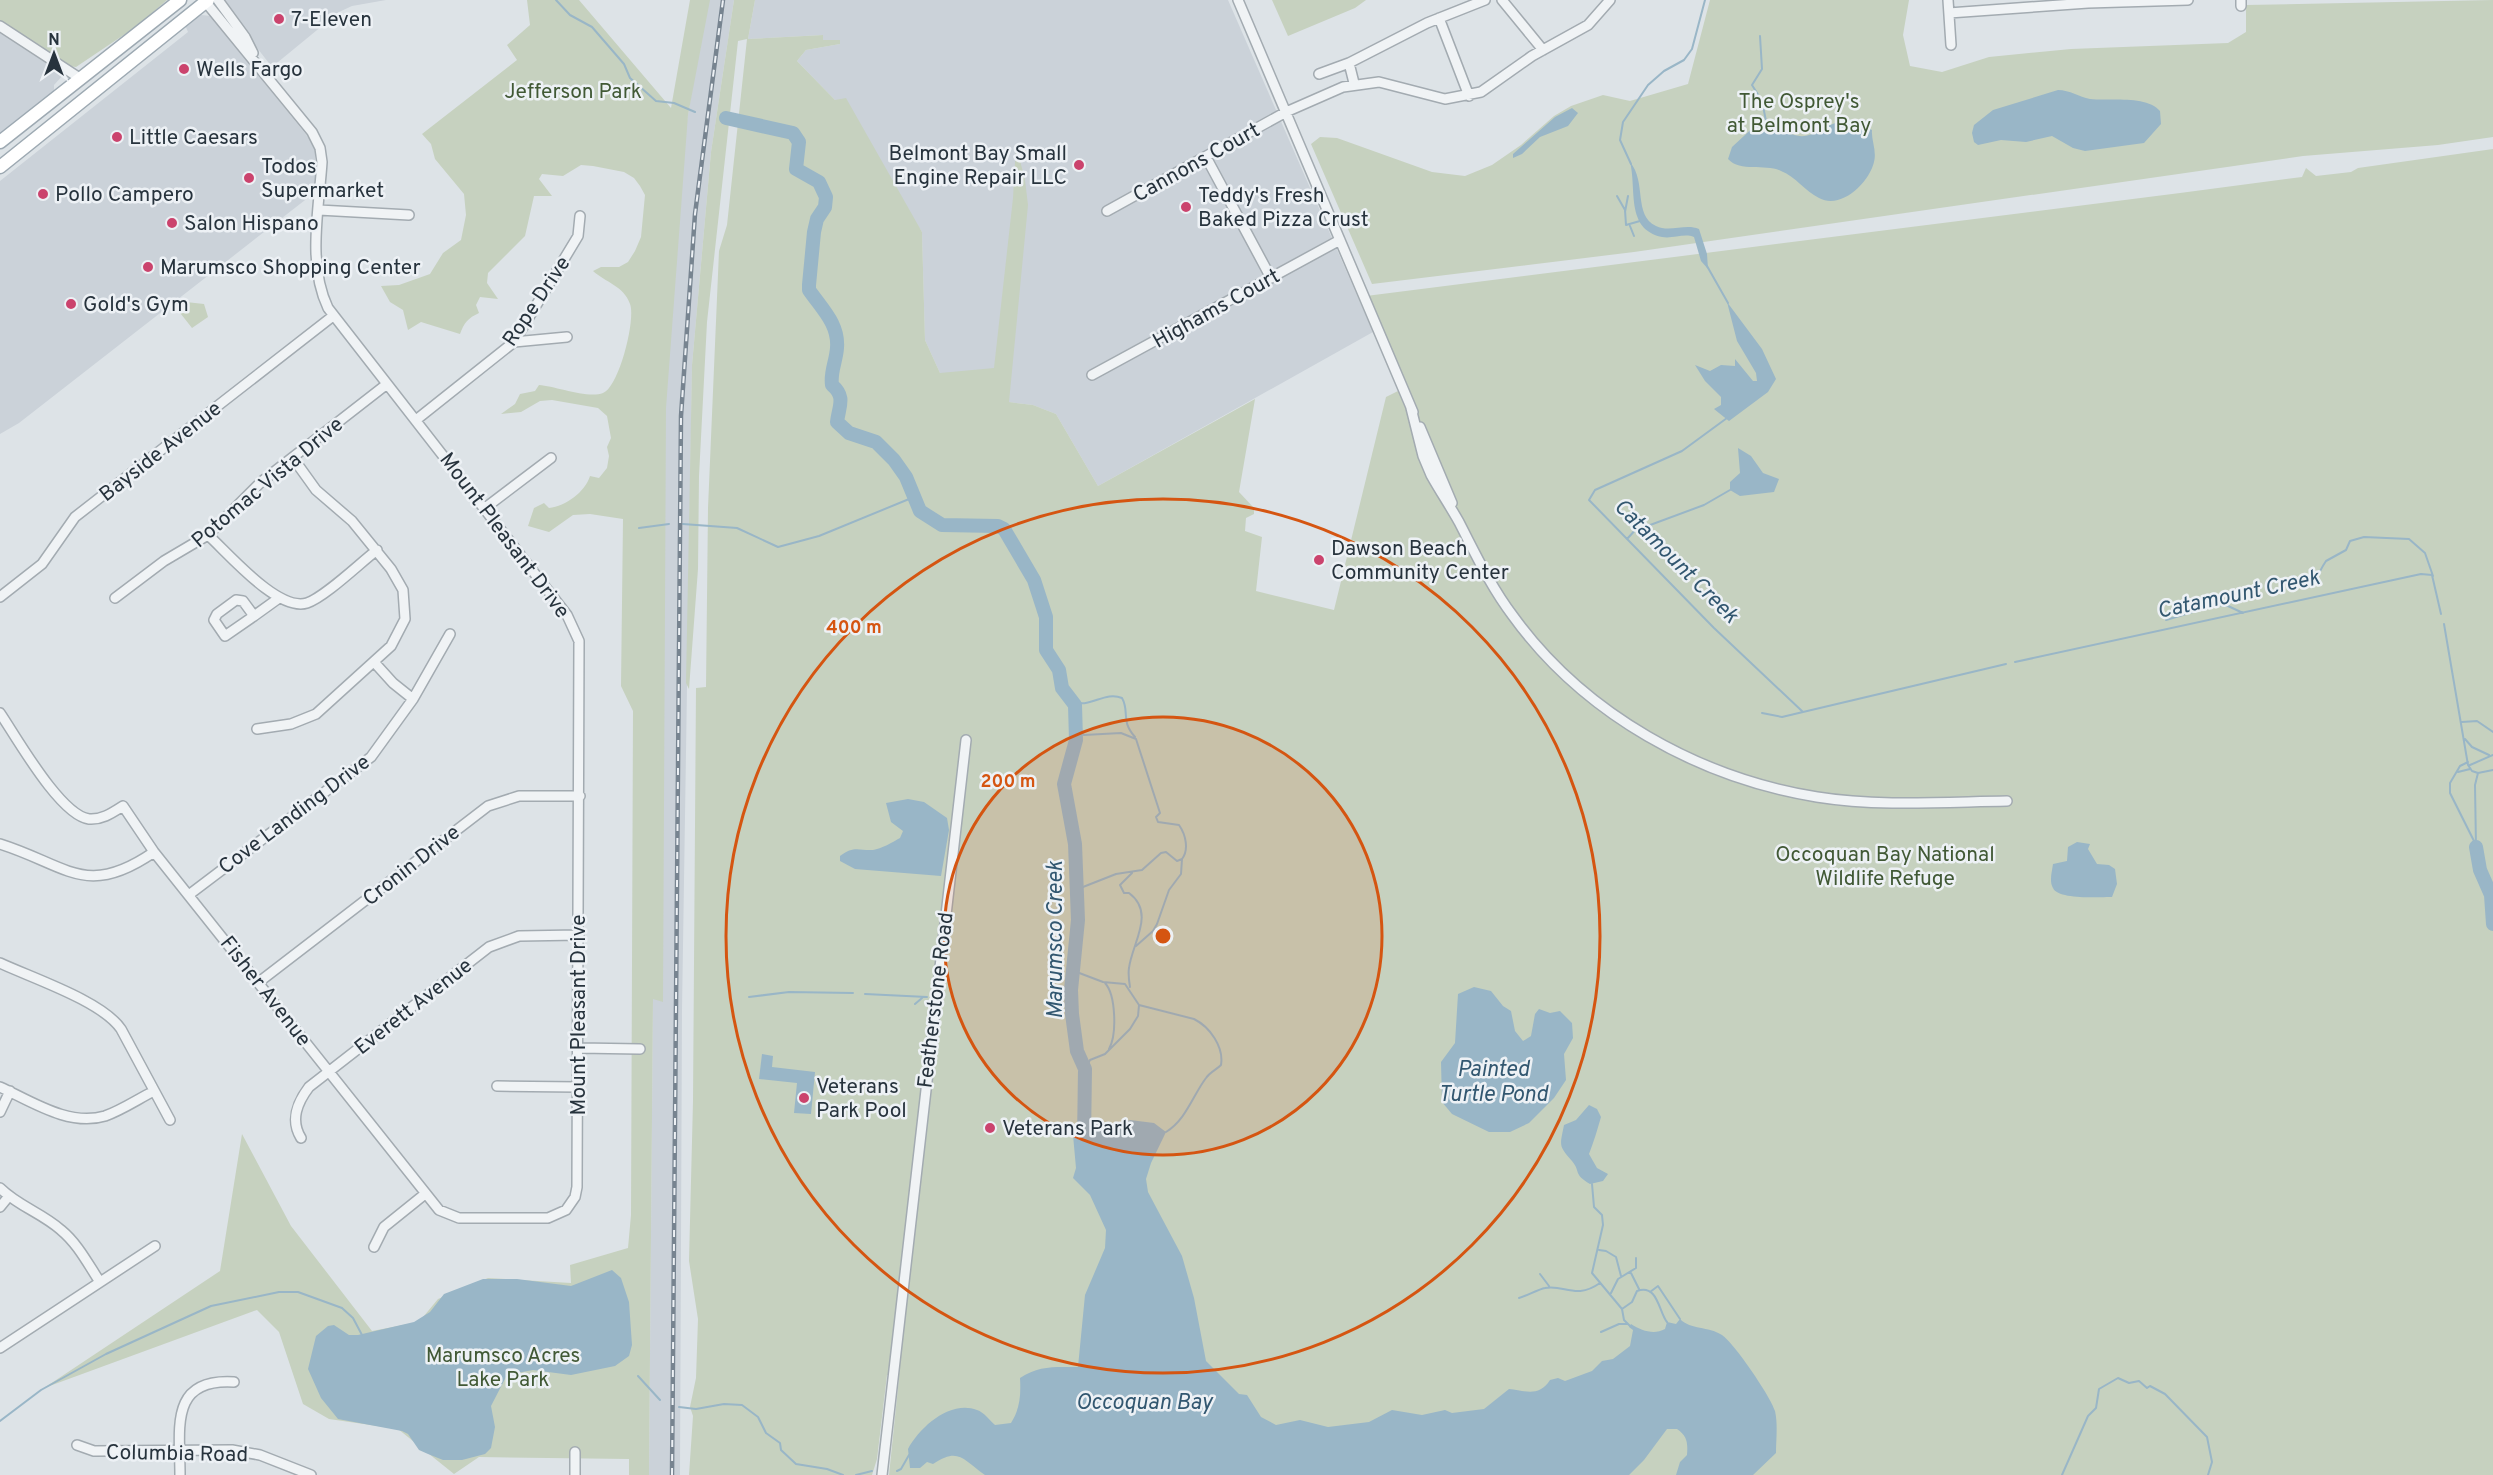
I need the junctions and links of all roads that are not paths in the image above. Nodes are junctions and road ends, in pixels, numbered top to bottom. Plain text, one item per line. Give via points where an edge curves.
1 (180, 0) edge
2 (209, 0) edge
3 (1238, 0) edge
4 (1485, 0) edge
5 (1502, 0) edge
6 (1610, 0) edge
7 (1948, 0) edge
8 (2156, 0) edge
9 (2188, 0) edge
10 (2088, 2) edge
11 (1949, 13) junction
12 (1439, 18) junction
13 (0, 26) edge
14 (1952, 45) dead end
15 (1543, 50) junction
16 (1349, 63) junction
17 (1319, 74) dead end
18 (81, 79) junction
19 (1354, 83) junction
20 (1469, 96) junction
21 (1286, 112) junction
22 (0, 142) edge
23 (1206, 157) junction
24 (0, 167) edge
25 (319, 210) junction
26 (1107, 211) dead end
27 (409, 215) dead end
28 (580, 216) dead end
29 (1340, 240) junction
30 (1271, 278) junction
31 (333, 316) junction
32 (567, 337) dead end
33 (514, 342) junction
34 (1092, 375) dead end
35 (387, 384) junction
36 (416, 420) junction
37 (293, 458) junction
38 (551, 458) dead end
39 (485, 508) junction
40 (208, 535) junction
41 (377, 550) junction
42 (0, 597) edge
43 (279, 597) junction
44 (115, 598) dead end
45 (254, 616) dead end
46 (450, 634) dead end
47 (374, 662) junction
48 (413, 699) junction
49 (0, 713) edge
50 (257, 729) dead end
51 (966, 740) dead end
52 (580, 796) junction
53 (2007, 801) dead end
54 (0, 844) edge
55 (154, 852) junction
56 (190, 894) junction
57 (579, 935) junction
58 (0, 963) edge
59 (259, 982) junction
60 (579, 1048) junction
61 (640, 1049) dead end
62 (328, 1071) junction
63 (497, 1086) dead end
64 (0, 1087) edge
65 (578, 1087) junction
66 (10, 1091) junction
67 (154, 1091) junction
68 (0, 1112) edge
69 (170, 1120) dead end
70 (301, 1138) dead end
71 (0, 1188) edge
72 (425, 1194) junction
73 (9, 1196) junction
74 (0, 1207) edge
75 (566, 1210) joint
76 (155, 1246) dead end
77 (374, 1247) dead end
78 (100, 1282) junction
79 (0, 1348) edge
80 (234, 1382) dead end
81 (77, 1445) dead end
82 (180, 1450) junction
83 (575, 1452) dead end
84 (180, 1475) edge
85 (311, 1475) edge
86 (575, 1475) edge
87 (882, 1475) edge

1 - 18 main road
2 - 24 main road
2 - 25 street, Mount Pleasant Drive via 316,139 322,162
3 - 21 street
4 - 12 street
5 - 15 street
6 - 15 street via 1588,25
7 - 11 street
8 - 9 street
8 - 10 street
10 - 11 street
11 - 14 street
12 - 16 street
12 - 20 street
13 - 18 street
15 - 20 street via 1493,86
16 - 17 street
16 - 19 street
18 - 22 main road
19 - 20 street via 1388,84 1438,99
19 - 21 street, Cannons Court
21 - 23 street, Cannons Court
21 - 29 street
23 - 26 street, Cannons Court
23 - 30 street
25 - 27 street
25 - 31 street, Mount Pleasant Drive via 316,273 322,297
28 - 33 street, Rope Drive via 578,236
29 - 30 street, Highams Court
29 - 53 street via 1411,408 1425,459 1496,592 1540,648 1593,699 1660,744 1748,781 1818,797 1888,802
30 - 34 street, Highams Court
31 - 35 street, Mount Pleasant Drive
31 - 42 street, Bayside Avenue via 75,517 42,564
32 - 33 street
33 - 36 street, Rope Drive
35 - 36 street, Mount Pleasant Drive
35 - 37 street, Potomac Vista Drive
36 - 39 street, Mount Pleasant Drive
37 - 40 street, Potomac Vista Drive via 247,494
37 - 41 street via 316,490 352,521
38 - 39 street
39 - 52 street, Mount Pleasant Drive via 576,631 581,652
40 - 43 street
40 - 44 street, Potomac Vista Drive via 164,561
41 - 43 street via 310,602 291,604
41 - 47 street via 399,581 406,609 397,638
43 - 45 street
46 - 48 street, Cove Landing Drive
47 - 48 street
47 - 50 street via 316,714 291,724
48 - 56 street, Cove Landing Drive via 371,757
49 - 55 street, Fisher Avenue via 73,812 96,819 123,806
51 - 87 street, Featherstone Road
52 - 57 street, Mount Pleasant Drive
52 - 59 street, Cronin Drive via 519,796 488,806
54 - 55 street via 75,874 93,877 124,871
55 - 56 street, Fisher Avenue
56 - 59 street, Fisher Avenue
57 - 60 street, Mount Pleasant Drive
57 - 62 street, Everett Avenue via 519,936 499,941
58 - 67 street via 108,1014 121,1029
59 - 62 street, Fisher Avenue
60 - 61 street
60 - 65 street, Mount Pleasant Drive
62 - 70 street, Everett Avenue via 299,1102 295,1120
62 - 72 street, Fisher Avenue
63 - 65 street
64 - 66 street
65 - 75 street, Mount Pleasant Drive via 577,1190
66 - 67 street via 82,1119 105,1116
66 - 68 street
67 - 69 street
71 - 73 street
72 - 75 street, Fisher Avenue via 442,1212 459,1218 544,1219
72 - 77 street via 384,1227
73 - 74 street
73 - 78 street via 65,1233
76 - 78 street
78 - 79 street
80 - 82 street via 203,1385 186,1399 180,1414
81 - 82 street, Columbia Road via 94,1451
82 - 84 street
82 - 85 street, Columbia Road via 248,1452
83 - 86 street

